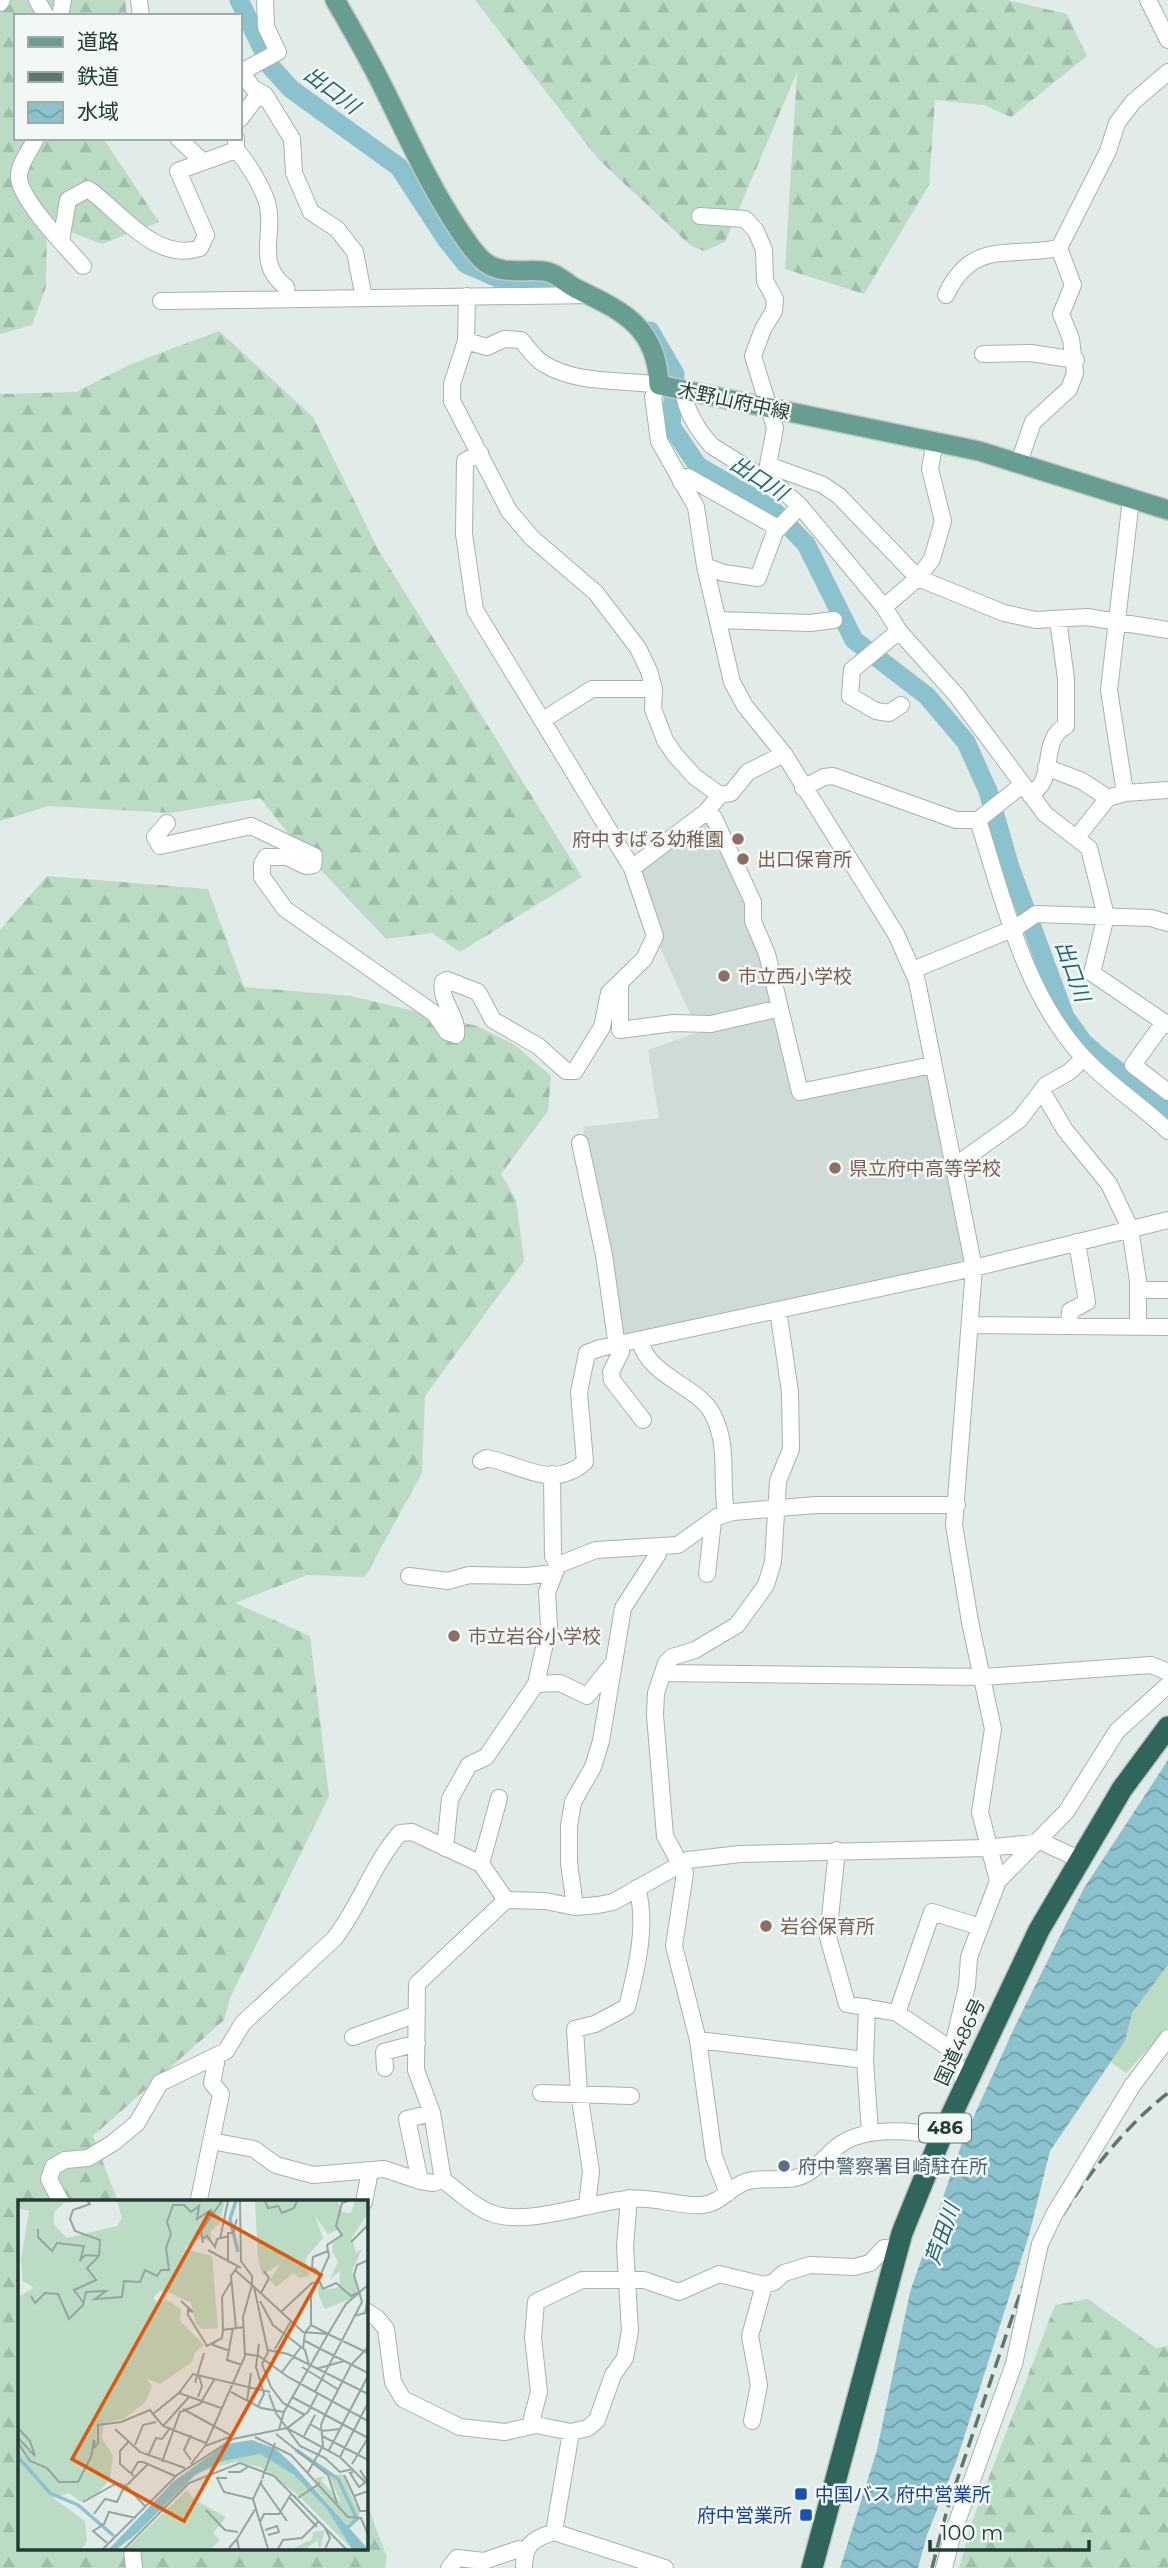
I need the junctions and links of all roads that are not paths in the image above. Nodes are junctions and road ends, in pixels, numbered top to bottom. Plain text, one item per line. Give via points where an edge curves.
1 (37, 0) edge
2 (265, 0) edge
3 (335, 0) edge
4 (1148, 0) edge
5 (56, 11) edge
6 (1168, 40) edge
7 (242, 71) edge
8 (1168, 72) edge
9 (242, 73) edge
10 (265, 95) junction
11 (242, 116) edge
12 (35, 140) edge
13 (180, 140) edge
14 (236, 144) edge
15 (203, 162) junction
16 (700, 216) dead end
17 (61, 241) junction
18 (1059, 248) junction
19 (83, 266) dead end
20 (593, 295) junction
21 (946, 295) dead end
22 (467, 296) junction
23 (365, 298) junction
24 (287, 299) junction
25 (161, 302) dead end
26 (466, 341) junction
27 (983, 354) dead end
28 (1076, 360) junction
29 (661, 386) junction
30 (684, 389) junction
31 (767, 407) junction
32 (935, 441) junction
33 (480, 453) junction
34 (1019, 462) junction
35 (681, 482) junction
36 (1131, 499) junction
37 (796, 510) junction
38 (1168, 510) edge
39 (778, 528) junction
40 (705, 566) junction
41 (918, 578) junction
42 (884, 607) junction
43 (1058, 619) junction
44 (718, 620) junction
45 (834, 620) dead end
46 (1118, 623) junction
47 (1168, 630) edge
48 (899, 631) junction
49 (654, 689) junction
50 (901, 705) dead end
51 (544, 720) junction
52 (784, 754) junction
53 (1046, 767) junction
54 (803, 788) junction
55 (1168, 790) edge
56 (1026, 791) junction
57 (1125, 793) junction
58 (720, 795) junction
59 (1108, 798) junction
60 (706, 812) junction
61 (978, 820) junction
62 (167, 823) dead end
63 (1077, 837) junction
64 (632, 869) junction
65 (1105, 916) junction
66 (1168, 923) edge
67 (1015, 928) junction
68 (912, 970) junction
69 (620, 984) junction
70 (780, 1008) junction
71 (1166, 1023) edge
72 (602, 1027) junction
73 (620, 1030) junction
74 (1084, 1058) junction
75 (932, 1065) junction
76 (1042, 1091) junction
77 (1168, 1092) edge
78 (1168, 1131) edge
79 (580, 1143) dead end
80 (953, 1167) junction
81 (1168, 1220) edge
82 (1130, 1228) junction
83 (1077, 1242) junction
84 (974, 1268) junction
85 (1138, 1290) junction
86 (1168, 1290) edge
87 (778, 1310) junction
88 (971, 1325) junction
89 (1069, 1326) junction
90 (1138, 1326) junction
91 (1168, 1327) edge
92 (640, 1341) junction
93 (620, 1345) junction
94 (643, 1420) dead end
95 (481, 1461) dead end
96 (552, 1474) junction
97 (957, 1505) junction
98 (774, 1511) junction
99 (719, 1518) junction
100 (658, 1549) junction
101 (555, 1569) junction
102 (707, 1574) dead end
103 (410, 1576) dead end
104 (543, 1651) junction
105 (611, 1666) junction
106 (1168, 1672) edge
107 (663, 1673) junction
108 (984, 1676) junction
109 (559, 1683) junction
110 (536, 1684) junction
111 (1168, 1685) edge
112 (1168, 1727) edge
113 (499, 1798) dead end
114 (1035, 1843) junction
115 (445, 1848) junction
116 (987, 1849) junction
117 (837, 1850) junction
118 (1079, 1859) junction
119 (682, 1863) junction
120 (481, 1864) junction
121 (998, 1881) junction
122 (637, 1888) junction
123 (506, 1900) junction
124 (575, 1907) junction
125 (980, 1927) junction
126 (867, 2007) junction
127 (897, 2013) junction
128 (417, 2014) junction
129 (354, 2037) dead end
130 (1168, 2038) edge
131 (698, 2040) junction
132 (417, 2043) junction
133 (952, 2050) junction
134 (212, 2059) junction
135 (865, 2060) junction
136 (386, 2068) dead end
137 (966, 2080) junction
138 (541, 2093) dead end
139 (579, 2093) junction
140 (631, 2096) dead end
141 (432, 2113) junction
142 (870, 2133) junction
143 (941, 2137) junction
144 (211, 2141) junction
145 (370, 2171) junction
146 (443, 2180) junction
147 (420, 2181) junction
148 (728, 2193) junction
149 (629, 2198) junction
150 (199, 2199) dead end
151 (60, 2200) edge
152 (363, 2200) edge
153 (587, 2206) junction
154 (898, 2250) junction
155 (628, 2281) junction
156 (764, 2285) junction
157 (368, 2312) edge
158 (752, 2421) dead end
159 (536, 2425) junction
160 (572, 2432) junction
161 (554, 2532) junction
162 (132, 2550) edge
163 (524, 2551) junction
164 (134, 2568) edge
165 (449, 2568) edge
166 (524, 2568) edge
167 (665, 2568) edge
168 (812, 2568) edge
169 (944, 2568) edge

1 - 5 street
2 - 7 street via 267,27 278,52
3 - 20 main road, 木野山府中線 via 433,191 467,242 486,263 509,271 555,274
4 - 6 street
8 - 18 street via 1116,123 1108,150
9 - 10 street
10 - 11 street
10 - 23 street via 292,139 294,173 311,212 337,229 355,252
12 - 17 street via 19,179
13 - 15 street
14 - 15 street
14 - 24 street via 267,202 269,268 286,288
15 - 17 street via 178,171 206,234 200,248 180,252 153,243 88,189 68,200
16 - 31 street via 745,219 757,231 764,250 765,281 775,299 774,311 753,356
17 - 19 street
18 - 21 street via 1031,254 990,252 955,276
18 - 28 street via 1073,285 1060,314
20 - 22 street
20 - 29 main road, 木野山府中線 via 620,309 639,327 659,366
22 - 23 street
22 - 26 street
23 - 24 street
24 - 25 street
26 - 29 street via 487,348 503,339 521,340 542,364 555,369 602,381
26 - 33 street via 452,384 452,401
27 - 28 street via 1031,353
28 - 34 street via 1069,389 1033,422
29 - 30 main road, 木野山府中線
29 - 35 street via 653,397 659,442
30 - 31 main road, 木野山府中線
30 - 37 street via 683,398 712,446 781,489
31 - 32 main road, 木野山府中線
31 - 41 street via 775,428 768,465 823,485 839,496
32 - 34 main road, 木野山府中線
32 - 41 street via 929,469 943,521 932,559
33 - 49 street via 509,511 617,617 638,648
33 - 51 street via 465,461 464,534 475,610
34 - 36 main road, 木野山府中線
35 - 39 street via 688,477
35 - 40 street via 696,507
36 - 38 main road, 木野山府中線
36 - 46 street
37 - 39 street
37 - 42 street
39 - 40 street via 758,578
40 - 44 street
41 - 42 street
41 - 43 street via 1004,612 1035,620
42 - 48 street
43 - 46 street via 1087,617
43 - 53 street via 1066,679 1066,726 1048,753
44 - 45 street
44 - 52 street via 732,682 745,706
46 - 47 street
46 - 57 street via 1109,690
48 - 50 street via 852,670 850,696 876,711 890,713
48 - 56 street via 957,696
49 - 51 street via 592,689
49 - 58 street via 653,709 665,740 695,777
51 - 64 street
52 - 54 street
52 - 58 street via 748,772 731,793
53 - 56 street via 1042,782
53 - 59 street via 1082,781
54 - 61 street via 832,776 956,820
54 - 68 street via 896,934
55 - 57 street
56 - 61 street via 1000,800
56 - 63 street via 1045,814
57 - 59 street
58 - 60 street
59 - 63 street
60 - 64 street
60 - 70 street via 715,818 753,902 753,921 768,954
61 - 67 street
62 - 72 street via 155,837 160,846 251,826 314,856 313,865 306,866 287,857 266,858 262,877 285,909 435,1014 447,1032 456,1035 457,1028 441,990 447,980 478,992 494,1020 538,1046 566,1071 575,1071
63 - 65 street via 1090,848
64 - 69 street via 655,936 644,959
65 - 66 street
65 - 67 street via 1035,914
65 - 71 street via 1092,973
67 - 68 street
67 - 74 street via 1050,1014
68 - 75 street
69 - 72 street via 609,993
69 - 73 street
70 - 73 street via 711,1024
70 - 75 street via 800,1092
71 - 77 street via 1133,1065
72 - 73 street
74 - 76 street
74 - 78 street
75 - 80 street
76 - 80 street via 1019,1121
76 - 82 street via 1065,1130 1109,1184
79 - 93 street
80 - 84 street
81 - 82 street
82 - 83 street
82 - 85 street
83 - 84 street
83 - 89 street via 1087,1302 1070,1311
84 - 87 street
84 - 88 street
85 - 86 street
85 - 90 street
87 - 92 street
87 - 98 street via 790,1392 791,1449 778,1480
88 - 89 street
88 - 97 street
89 - 90 street
90 - 91 street
92 - 93 street
92 - 99 street via 651,1363 711,1410 724,1445
93 - 94 street via 612,1380
93 - 96 street via 587,1353 579,1392 585,1462 576,1470
95 - 96 street via 501,1461 541,1477
96 - 101 street
97 - 98 street via 816,1505
97 - 108 street via 954,1525
98 - 99 street
98 - 107 street via 773,1562 753,1606 737,1625 712,1641 672,1657
99 - 100 street via 678,1545
99 - 102 street
100 - 101 street via 596,1550
100 - 105 street via 623,1608
101 - 103 street via 527,1576 469,1574 448,1581
101 - 104 street via 547,1592 549,1625
104 - 109 street
104 - 110 street
105 - 109 street via 587,1696
105 - 124 street via 601,1741 593,1767 573,1802 569,1826
106 - 108 street via 1151,1665
107 - 108 street
107 - 119 street via 655,1715 663,1820 666,1836
108 - 116 street via 993,1729 980,1812
109 - 110 street
110 - 115 street via 486,1757 469,1765 450,1799
111 - 114 street via 1117,1731 1066,1812
112 - 118 highway, 国道486号 / 486 via 1128,1780
113 - 120 street
114 - 116 street
114 - 118 street
114 - 121 street
115 - 120 street
115 - 134 street via 412,1832 400,1833 385,1850 334,1939 243,2023 226,2051
116 - 117 street
116 - 121 street
117 - 119 street via 740,1854
117 - 126 street via 828,1937 847,2004
118 - 137 highway, 国道486号 / 486 via 1038,1930
119 - 122 street
119 - 131 street via 685,1873 674,1946
120 - 123 street
121 - 125 street
122 - 124 street via 613,1902
122 - 139 street via 638,1964 627,2007 575,2029
123 - 124 street
123 - 128 street via 417,1984
125 - 127 street via 932,1912
125 - 133 street via 969,1957
126 - 127 street
126 - 135 street
127 - 133 street
128 - 129 street
128 - 132 street
130 - 169 street, bridge via 1132,2086 1040,2244 1014,2364
131 - 135 street
131 - 148 street via 714,2157
132 - 136 street via 384,2052
132 - 141 street via 416,2070
133 - 137 street via 957,2072
134 - 144 street via 216,2063 212,2083 220,2094
134 - 151 street via 160,2083 137,2123 113,2143 88,2158 53,2166 49,2179
135 - 142 street
137 - 143 highway, 国道486号 / 486
138 - 139 street
139 - 140 street
139 - 153 street via 591,2172
141 - 146 street
141 - 147 street via 407,2119
142 - 143 street
142 - 148 street via 851,2137 806,2174 745,2182
143 - 154 highway, 国道486号 / 486
144 - 145 street via 254,2149 276,2165 313,2175
144 - 150 street
145 - 147 street via 384,2169
145 - 152 street
146 - 147 street
146 - 153 street via 499,2215 552,2214
148 - 149 street via 719,2202 700,2205
149 - 153 street
149 - 155 street
154 - 156 street via 884,2248 870,2263 854,2267 810,2265
154 - 168 highway, 国道486号 / 486
155 - 156 street via 644,2280 685,2291 719,2274
155 - 159 street via 582,2280 536,2302
155 - 160 street via 630,2331 625,2358 613,2375 597,2420
156 - 158 street via 750,2336 759,2385
157 - 159 street via 386,2329 393,2382 403,2399 460,2427 505,2432
159 - 160 street
160 - 161 street
161 - 163 street
161 - 167 street
162 - 164 street
163 - 165 street via 484,2561 457,2558
163 - 166 street

